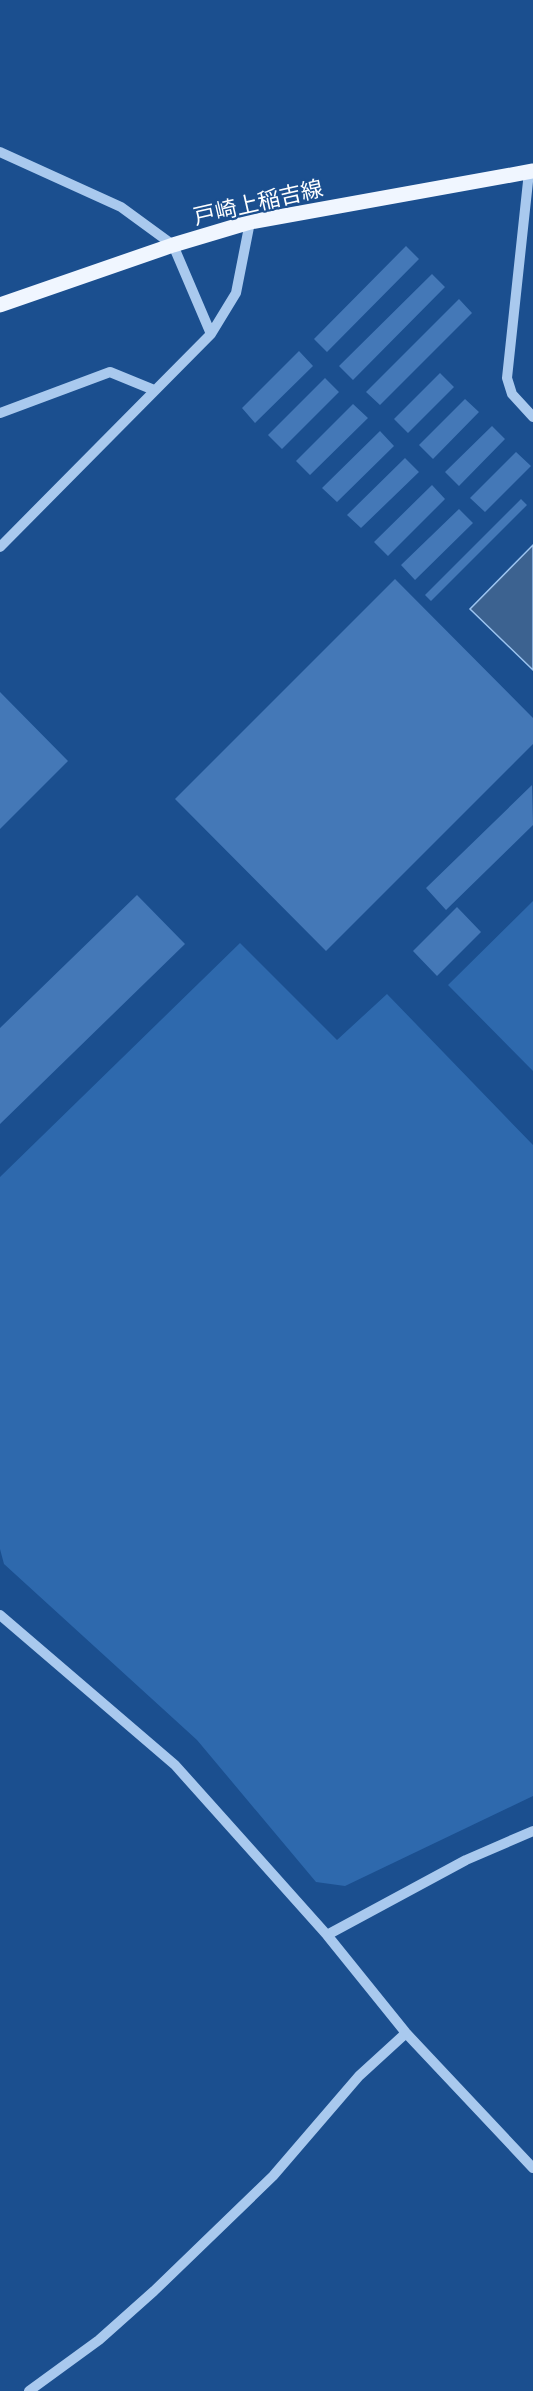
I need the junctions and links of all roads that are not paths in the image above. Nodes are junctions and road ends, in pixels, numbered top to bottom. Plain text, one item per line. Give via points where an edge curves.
1 (0, 152) edge
2 (531, 171) edge
3 (250, 222) junction
4 (174, 245) junction
5 (0, 305) edge
6 (211, 334) junction
7 (154, 390) junction
8 (0, 413) edge
9 (533, 417) edge
10 (0, 547) edge
11 (0, 1615) edge
12 (533, 1831) edge
13 (327, 1935) junction
14 (406, 2033) junction
15 (533, 2168) edge
16 (29, 2391) edge

1 - 4 street via 121,207
2 - 3 main road, 戸崎上稲吉線
2 - 9 street via 507,378 512,393
3 - 4 main road, 戸崎上稲吉線
3 - 6 street via 236,293
4 - 5 main road, 戸崎上稲吉線
4 - 6 street
6 - 7 street
7 - 8 street via 110,372
7 - 10 street
11 - 13 street via 176,1765
12 - 13 street via 466,1860
13 - 14 street
14 - 15 street
14 - 16 street via 359,2076 273,2176 154,2291 99,2340

